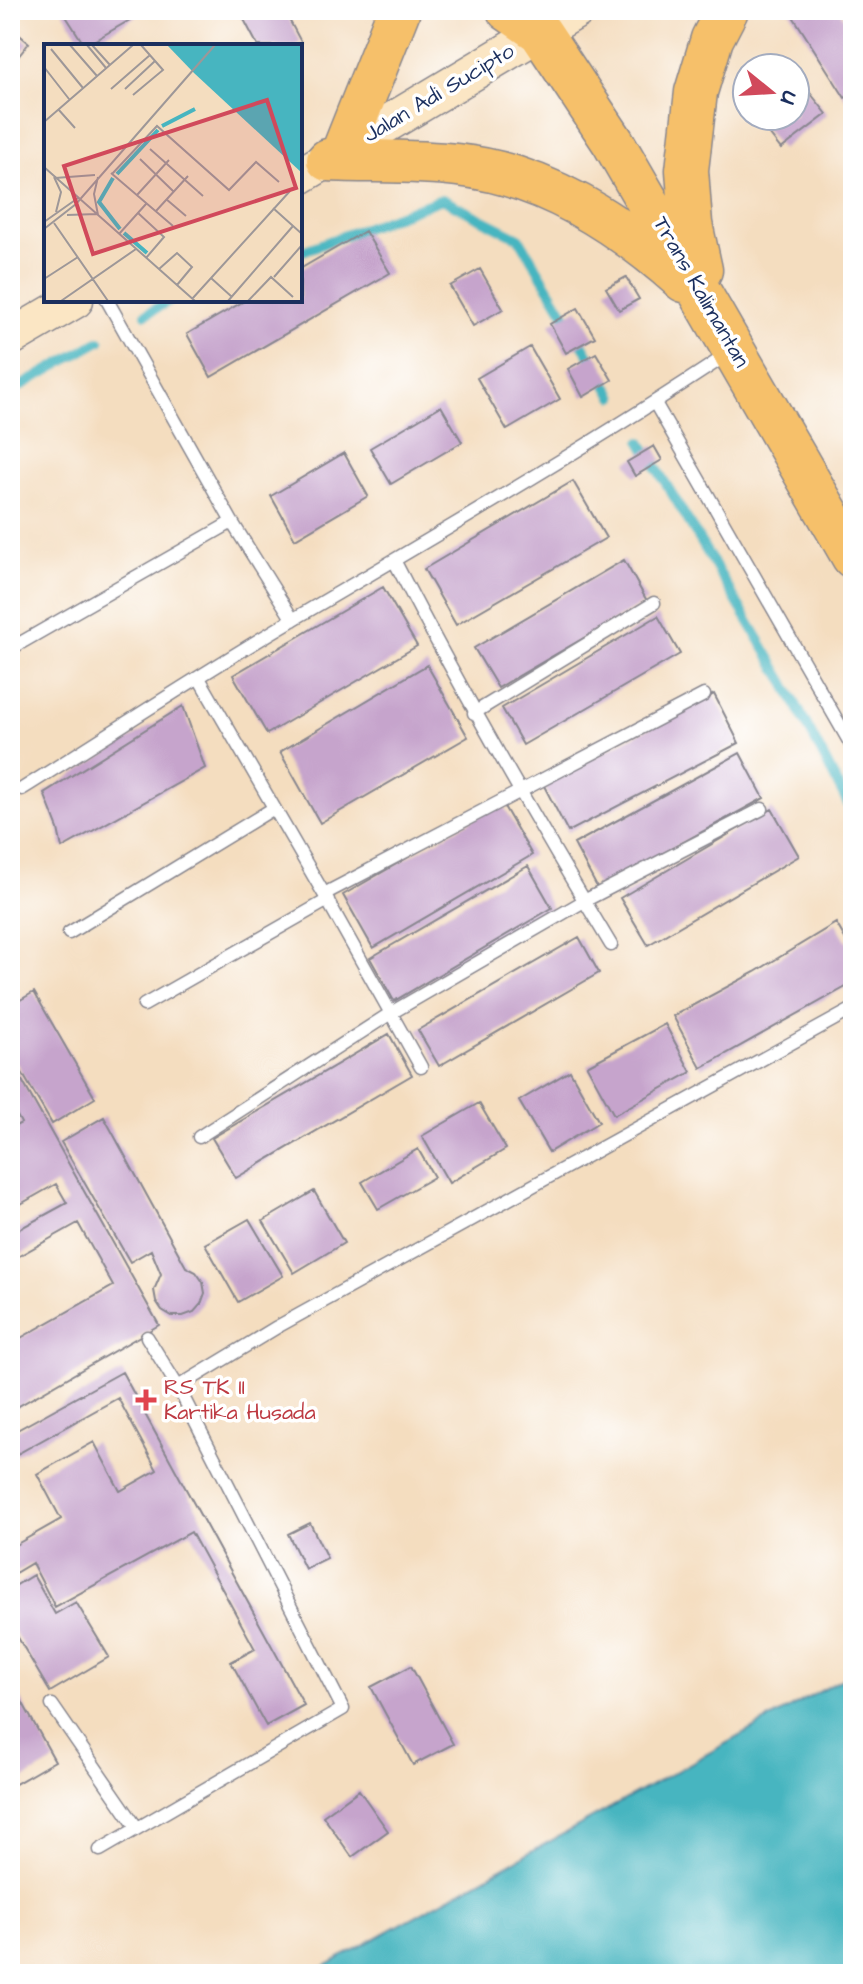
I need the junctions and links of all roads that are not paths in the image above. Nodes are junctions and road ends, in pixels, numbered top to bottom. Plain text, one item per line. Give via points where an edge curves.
1 (399, 10) edge
2 (577, 10) edge
3 (727, 10) edge
4 (531, 17) edge
5 (324, 162) edge
6 (72, 302) edge
7 (108, 302) edge
8 (708, 303) junction
9 (10, 338) edge
10 (734, 349) junction
11 (655, 403) junction
12 (232, 522) junction
13 (853, 557) edge
14 (395, 562) junction
15 (654, 603) dead end
16 (293, 620) junction
17 (10, 649) edge
18 (199, 678) junction
19 (704, 695) dead end
20 (474, 713) junction
21 (853, 748) edge
22 (22, 789) dead end
23 (518, 791) junction
24 (274, 808) junction
25 (762, 809) dead end
26 (326, 897) junction
27 (584, 901) junction
28 (69, 933) dead end
29 (611, 945) dead end
30 (144, 1005) dead end
31 (853, 1009) edge
32 (391, 1013) junction
33 (421, 1067) dead end
34 (199, 1137) dead end
35 (147, 1337) dead end
36 (178, 1387) junction
37 (52, 1705) dead end
38 (137, 1828) junction
39 (100, 1850) dead end

1 - 5 highway
2 - 4 main road, Jalan Adi Sucipto
3 - 8 highway via 696,92 687,170 691,224
4 - 5 main road, Jalan Adi Sucipto
4 - 8 highway, Trans Kalimantan
5 - 8 highway via 459,165 528,181 610,223
6 - 9 main road
7 - 12 lane
8 - 10 highway, Trans Kalimantan
10 - 11 lane
10 - 13 highway, Trans Kalimantan
11 - 14 lane
11 - 21 lane
12 - 16 lane
12 - 17 lane
14 - 16 lane
14 - 20 lane
15 - 20 lane
16 - 18 lane
18 - 22 lane
18 - 24 lane
19 - 23 lane
20 - 23 lane
23 - 26 lane
23 - 27 lane
24 - 26 lane
24 - 28 lane
25 - 27 lane
26 - 30 lane
26 - 32 lane
27 - 29 lane
27 - 32 lane
31 - 36 lane
32 - 33 lane
32 - 34 lane
35 - 36 lane
36 - 38 lane via 343,1709
37 - 38 lane
38 - 39 lane

